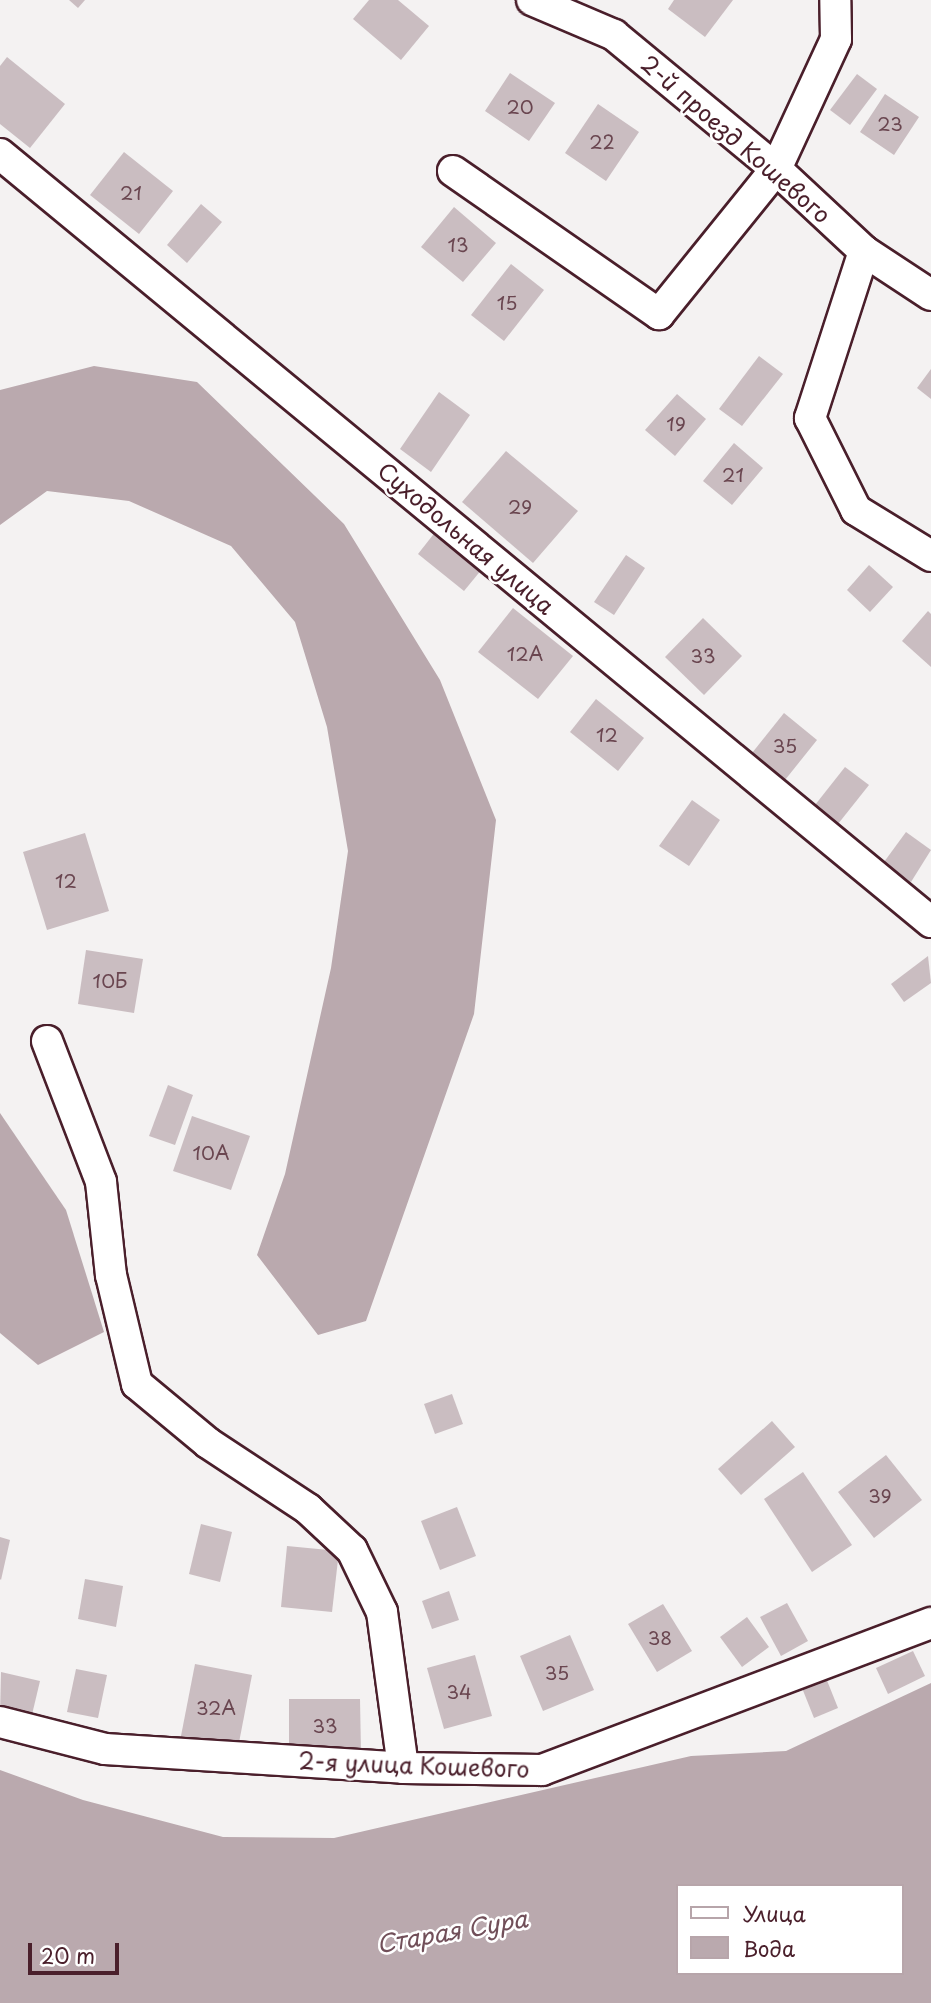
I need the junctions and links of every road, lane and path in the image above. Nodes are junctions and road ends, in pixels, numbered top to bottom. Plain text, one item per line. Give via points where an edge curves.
1 (532, 0) edge
2 (835, 0) edge
3 (0, 154) edge
4 (776, 169) junction
5 (453, 171) dead end
6 (864, 251) junction
7 (931, 295) edge
8 (931, 556) edge
9 (931, 922) edge
10 (47, 1041) dead end
11 (931, 1623) edge
12 (0, 1722) edge
13 (403, 1768) junction

1 - 4 street, 2-й проезд Кошевого via 614,35
2 - 4 street via 836,39
3 - 9 street, Суходольная улица
4 - 5 street via 659,314
4 - 6 street, 2-й проезд Кошевого
6 - 7 street, 2-й проезд Кошевого
6 - 8 street via 810,418 856,510
10 - 13 street via 101,1182 111,1275 137,1384 208,1443 308,1509 352,1550 382,1612
11 - 13 street, 2-я улица Кошевого via 542,1770
12 - 13 street, 2-я улица Кошевого via 105,1749

